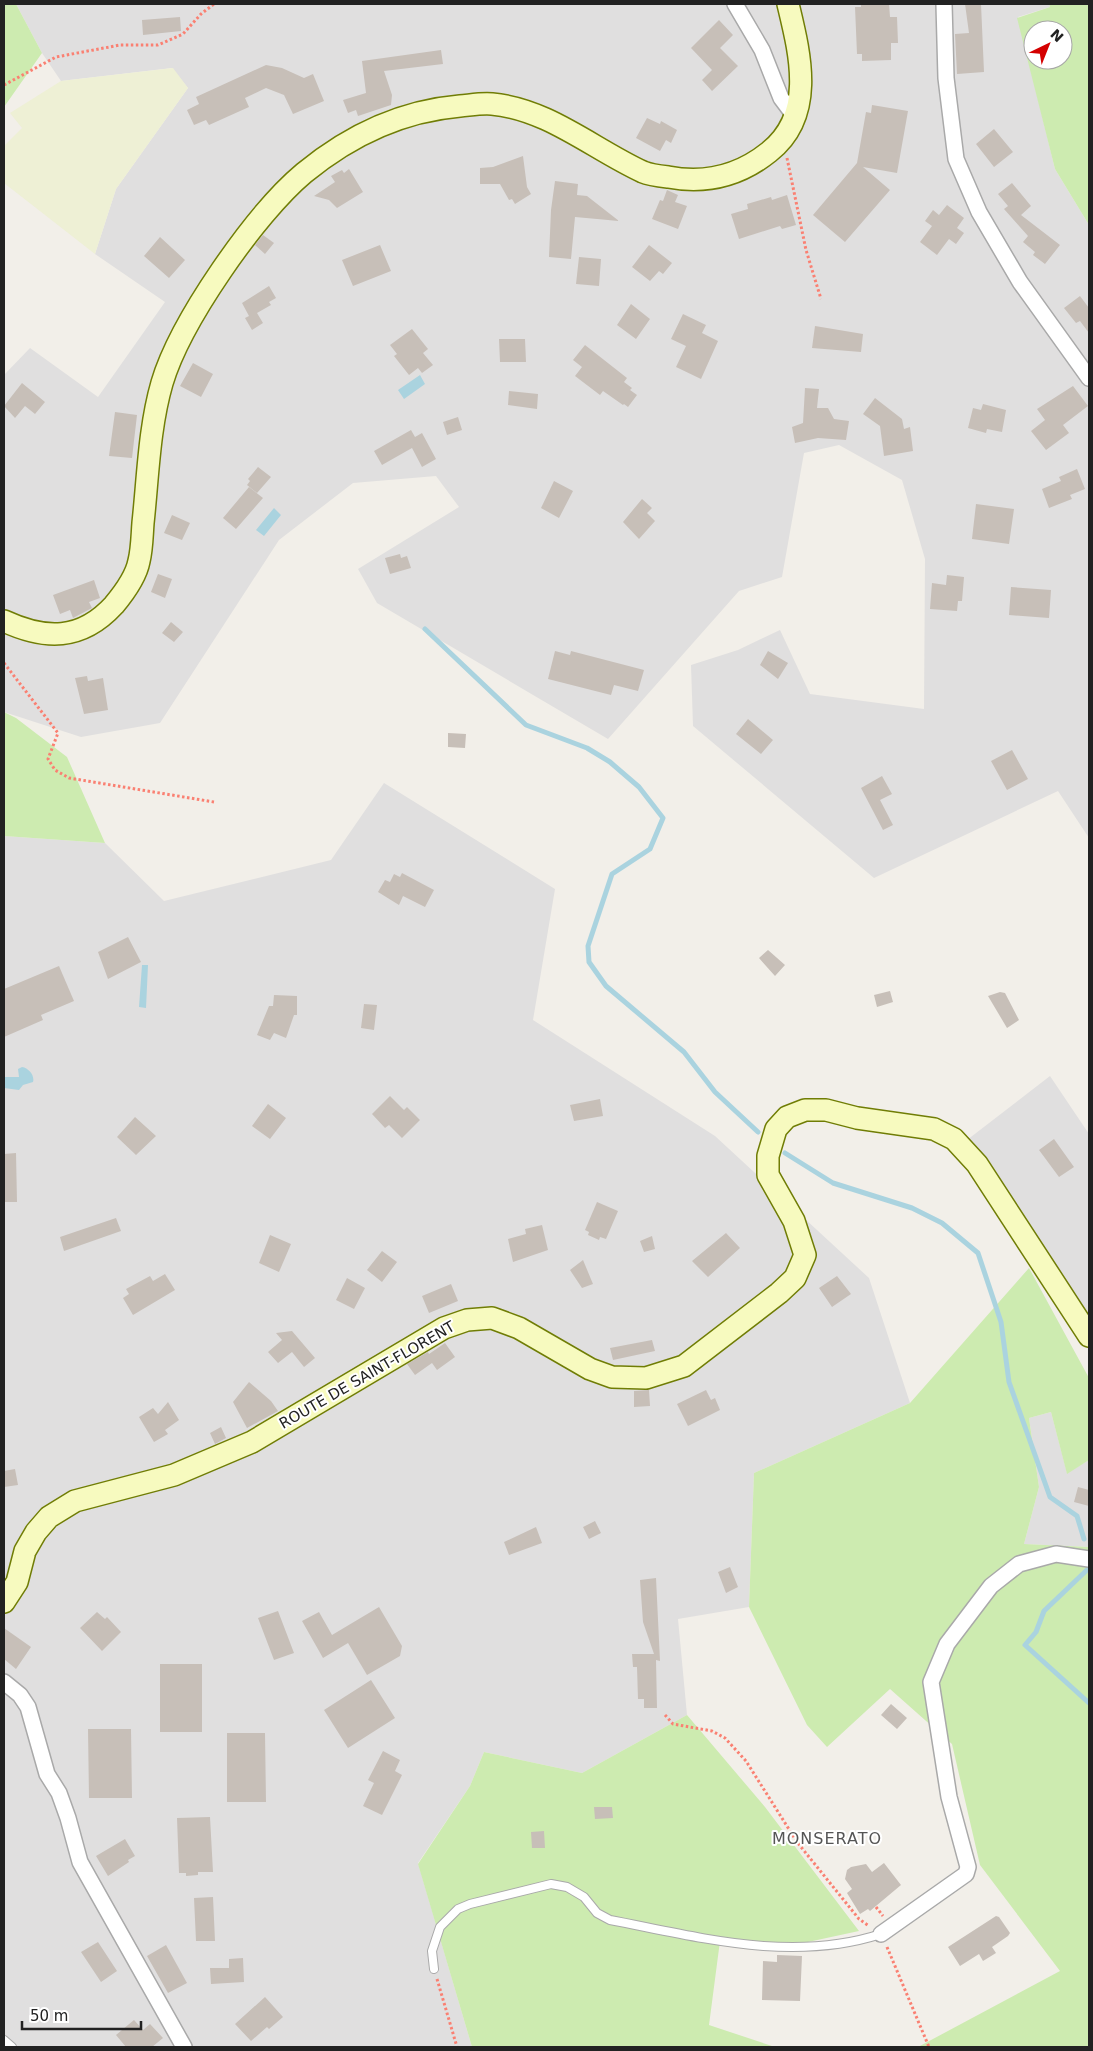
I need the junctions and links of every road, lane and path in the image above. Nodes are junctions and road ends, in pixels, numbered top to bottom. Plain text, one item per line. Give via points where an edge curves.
1 (214, 4) edge
2 (735, 4) edge
3 (788, 4) edge
4 (944, 4) edge
5 (4, 84) edge
6 (796, 118) junction
7 (780, 144) junction
8 (820, 299) dead end
9 (1089, 378) edge
10 (4, 621) edge
11 (4, 663) edge
12 (214, 802) dead end
13 (1089, 1336) edge
14 (1089, 1558) edge
15 (4, 1602) edge
16 (4, 1682) edge
17 (665, 1715) dead end
18 (881, 1934) junction
19 (434, 1969) joint
20 (4, 2040) edge
21 (12, 2047) edge
22 (184, 2047) edge
23 (457, 2047) edge
24 (929, 2047) edge

1 - 5 path via 183,34 158,45 120,45 56,57
2 - 6 street via 762,50 781,98
3 - 6 main road via 800,62 801,103
4 - 9 street via 946,78 956,159 979,212 1020,282
6 - 7 main road
7 - 8 path via 790,163 792,188
7 - 10 main road via 758,161 722,178 688,181 646,174 533,112 491,104 440,108 383,124 352,138 294,182 252,230 188,322 162,384 139,564 123,594 100,620 79,630 44,635
11 - 12 path via 58,733 48,759 56,770 69,778
13 - 15 main road, ROUTE DE SAINT-FLORENT via 977,1164 954,1139 934,1129 857,1118 826,1110 805,1110 787,1117 776,1129 768,1156 768,1175 803,1243 805,1255 795,1278 684,1366 646,1378 612,1376 590,1369 519,1328 492,1318 467,1320 444,1328 252,1442 174,1476 75,1501 49,1517 36,1532 25,1551 17,1582
14 - 18 street via 1056,1554 1019,1564 991,1586 947,1644 931,1682 949,1797 968,1867 966,1874
16 - 22 street via 20,1695 28,1707 47,1774 59,1793 80,1862
17 - 18 path via 673,1724 712,1731 725,1738 746,1761 798,1842 859,1919
18 - 19 lane via 859,1942 805,1948 748,1946 610,1920 597,1913 584,1897 567,1887 551,1884 458,1909 440,1927 432,1950
18 - 24 path
19 - 23 path
20 - 21 lane

